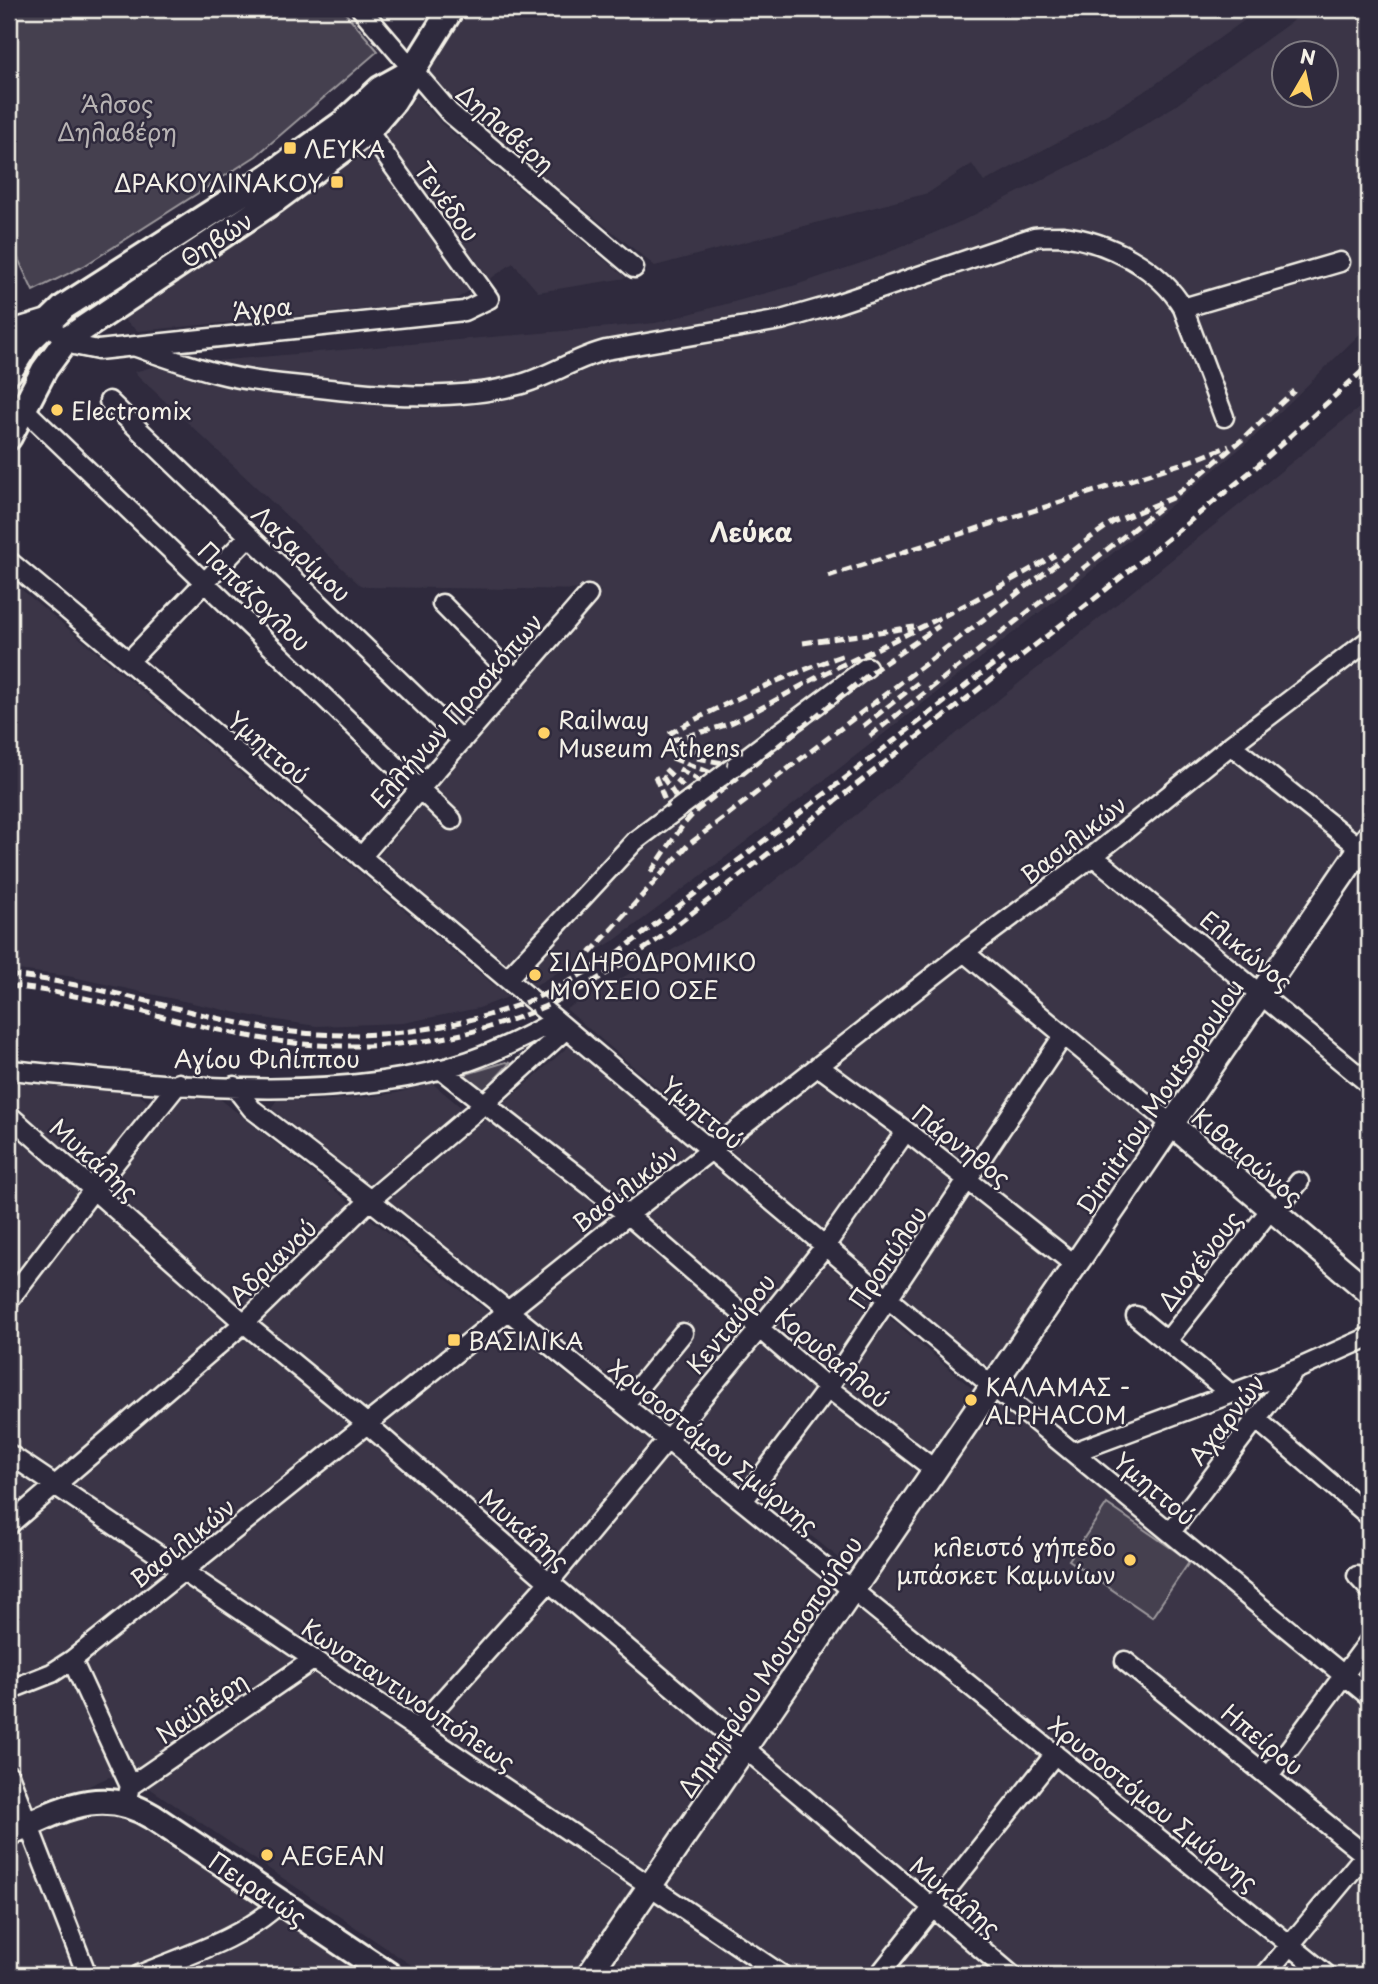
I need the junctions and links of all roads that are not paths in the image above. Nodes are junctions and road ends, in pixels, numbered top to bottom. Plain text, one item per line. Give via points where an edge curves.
1 (361, 9) edge
2 (451, 9) edge
3 (412, 71) junction
4 (368, 131) junction
5 (1340, 262) dead end
6 (634, 268) dead end
7 (489, 299) joint
8 (1182, 308) junction
9 (46, 322) junction
10 (9, 333) edge
11 (66, 340) junction
12 (136, 347) junction
13 (9, 369) edge
14 (35, 387) junction
15 (109, 401) dead end
16 (24, 409) junction
17 (1224, 417) dead end
18 (9, 437) edge
19 (249, 537) junction
20 (9, 561) edge
21 (205, 582) junction
22 (588, 596) dead end
23 (442, 604) dead end
24 (1369, 641) edge
25 (129, 662) junction
26 (867, 667) dead end
27 (516, 679) junction
28 (462, 741) junction
29 (1231, 746) junction
30 (420, 789) junction
31 (452, 820) dead end
32 (1367, 847) edge
33 (1093, 856) junction
34 (361, 857) junction
35 (964, 952) junction
36 (507, 979) junction
37 (1261, 993) junction
38 (561, 1024) junction
39 (1063, 1036) junction
40 (818, 1066) junction
41 (440, 1069) junction
42 (9, 1070) edge
43 (179, 1083) junction
44 (1369, 1084) edge
45 (234, 1086) junction
46 (484, 1104) junction
47 (9, 1115) edge
48 (1171, 1124) junction
49 (906, 1131) junction
50 (711, 1151) junction
51 (967, 1180) junction
52 (1298, 1182) dead end
53 (93, 1190) junction
54 (370, 1200) junction
55 (1273, 1211) junction
56 (628, 1215) junction
57 (825, 1246) junction
58 (1075, 1265) junction
59 (1367, 1287) edge
60 (9, 1300) edge
61 (888, 1300) junction
62 (507, 1310) junction
63 (1136, 1316) dead end
64 (244, 1323) junction
65 (760, 1328) junction
66 (683, 1333) dead end
67 (1369, 1337) edge
68 (1167, 1341) junction
69 (1295, 1370) junction
70 (992, 1386) junction
71 (828, 1388) junction
72 (1231, 1394) junction
73 (624, 1405) junction
74 (1255, 1419) junction
75 (367, 1424) junction
76 (666, 1438) junction
77 (1074, 1452) junction
78 (9, 1454) edge
79 (935, 1470) junction
80 (57, 1486) junction
81 (743, 1502) junction
82 (1369, 1516) edge
83 (9, 1525) edge
84 (1171, 1532) junction
85 (185, 1572) junction
86 (549, 1582) junction
87 (853, 1590) junction
88 (1369, 1641) edge
89 (314, 1659) junction
90 (72, 1660) junction
91 (1125, 1661) dead end
92 (1344, 1675) junction
93 (9, 1690) edge
94 (1369, 1696) edge
95 (417, 1729) junction
96 (745, 1748) junction
97 (1055, 1754) junction
98 (9, 1775) edge
99 (1270, 1775) junction
100 (128, 1794) junction
101 (18, 1828) edge
102 (1368, 1854) edge
103 (650, 1886) junction
104 (280, 1903) junction
105 (932, 1909) junction
106 (1290, 1945) junction
107 (87, 1975) edge
108 (139, 1975) edge
109 (389, 1975) edge
110 (589, 1975) edge
111 (782, 1975) edge
112 (879, 1975) edge
113 (1012, 1975) edge
114 (1265, 1975) edge
115 (1327, 1975) edge

1 - 3 street, Δηλαβέρη
2 - 3 main road, Θηβών
3 - 4 main road, Θηβών
3 - 6 street, Δηλαβέρη via 450,113
3 - 9 main road, Θηβών via 380,89 343,123 269,176
4 - 7 street, Τενέδου
4 - 11 main road, Θηβών via 275,200
5 - 8 street
7 - 12 street, Άγρα via 464,311
8 - 12 street via 1160,279 1122,254 1063,236 1034,237 833,305 780,320 606,349 544,377 490,391 394,394 288,385 219,373
8 - 17 street
9 - 10 street
9 - 11 street, Άγρα
9 - 13 main road, Θηβών
11 - 12 street, Άγρα via 89,349
11 - 14 main road, Θηβών
13 - 14 street
14 - 16 main road, Θηβών
15 - 19 street, Λαζαρίμου
16 - 18 main road, Θηβών
16 - 21 street, Παπάζογλου
19 - 21 street
19 - 28 street, Λαζαρίμου
20 - 25 street, Υμηττού
21 - 25 street
21 - 30 street, Παπάζογλου
22 - 27 street, Ελλήνων Προσκόπων
23 - 27 street
24 - 29 street, Βασιλικών
25 - 34 street, Υμηττού
26 - 36 street via 635,841
27 - 28 street, Ελλήνων Προσκόπων
28 - 30 street, Ελλήνων Προσκόπων
29 - 32 street
29 - 33 street, Βασιλικών
30 - 31 street, Παπάζογλου
30 - 34 street, Ελλήνων Προσκόπων
32 - 37 street, Dimitriou Moutsopoulou
33 - 35 street, Βασιλικών
33 - 37 street, Ελικώνος
34 - 36 street, Υμηττού
35 - 39 street, Κιθαιρώνος
35 - 40 street, Βασιλικών
36 - 38 street, Υμηττού
37 - 44 street, Ελικώνος
37 - 48 street, Dimitriou Moutsopoulou
38 - 41 street, Αγίου Φιλίππου
38 - 46 street, Αδριανού
38 - 50 street, Υμηττού
39 - 48 street, Κιθαιρώνος
39 - 51 street, Προπύλου
40 - 49 street, Πάρνηθος
40 - 50 street, Βασιλικών
41 - 45 street, Αγίου Φιλίππου via 335,1086
41 - 46 street, Κορυδαλλού
42 - 43 street, Αγίου Φιλίππου
43 - 45 street, Αγίου Φιλίππου
43 - 53 street
45 - 54 street, Χρυσοστόμου Σμύρνης via 252,1109
46 - 54 street, Αδριανού
46 - 56 street, Κορυδαλλού
47 - 53 street, Μυκάλης
48 - 55 street, Κιθαιρώνος
48 - 58 street, Dimitriou Moutsopoulou
49 - 51 street, Πάρνηθος
49 - 57 street, Κενταύρου
50 - 56 street, Βασιλικών
50 - 57 street, Υμηττού
51 - 58 street, Πάρνηθος
51 - 61 street, Προπύλου
52 - 55 street, Διογένους
53 - 60 street
53 - 64 street, Μυκάλης
54 - 62 street, Χρυσοστόμου Σμύρνης
54 - 64 street, Αδριανού
55 - 59 street, Κιθαιρώνος
55 - 68 street, Διογένους
56 - 62 street, Βασιλικών
56 - 65 street, Κορυδαλλού
57 - 61 street, Υμηττού
57 - 65 street, Κενταύρου
58 - 70 street, Dimitriou Moutsopoulou
61 - 70 street, Υμηττού
61 - 71 street, Προπύλου
62 - 73 street, Χρυσοστόμου Σμύρνης
62 - 75 street, Βασιλικών
63 - 68 street
64 - 75 street, Μυκάλης
64 - 80 street, Αδριανού
65 - 71 street, Κορυδαλλού
65 - 76 street, Κενταύρου
66 - 73 street
67 - 69 street
68 - 72 street
69 - 72 street
69 - 74 street, Αχαρνών
70 - 77 street, Υμηττού
70 - 79 street, Δημητρίου Μουτσοπούλου
71 - 79 street, Κορυδαλλού
71 - 81 street, Προπύλου
72 - 77 street
73 - 76 street, Χρυσοστόμου Σμύρνης
74 - 82 street
74 - 84 street, Αχαρνών
75 - 85 street, Βασιλικών
75 - 86 street, Μυκάλης
76 - 81 street, Χρυσοστόμου Σμύρνης
76 - 86 street, Κενταύρου
77 - 84 street, Υμηττού
78 - 80 street, Κωνσταντινουπόλεως
79 - 87 street, Δημητρίου Μουτσοπούλου
80 - 83 street, Αδριανού
80 - 85 street, Κωνσταντινουπόλεως
81 - 87 street, Χρυσοστόμου Σμύρνης
84 - 92 street, Υμηττού
85 - 89 street, Κωνσταντινουπόλεως
85 - 90 street, Βασιλικών
86 - 95 street, Κενταύρου
86 - 96 street, Μυκάλης
87 - 96 street, Δημητρίου Μουτσοπούλου
87 - 97 street, Χρυσοστόμου Σμύρνης
88 - 92 street
89 - 95 street, Κωνσταντινουπόλεως
89 - 100 street, Ναϋλέρη
90 - 93 street, Βασιλικών
90 - 100 street
91 - 99 street, Ηπείρου
92 - 94 street, Υμηττού
92 - 99 street
95 - 103 street, Κωνσταντινουπόλεως
96 - 103 street, Δημητρίου Μουτσοπούλου
96 - 105 street, Μυκάλης
97 - 105 street
97 - 106 street, Χρυσοστόμου Σμύρνης
98 - 101 street
99 - 102 street, Ηπείρου
100 - 101 main road via 88,1802
100 - 104 main road, Πειραιώς
101 - 107 street
102 - 106 street
103 - 110 street, Δημητρίου Μουτσοπούλου
103 - 111 street, Κωνσταντινουπόλεως
104 - 108 street via 262,1920 236,1934
104 - 109 main road, Πειραιώς
105 - 112 street
105 - 113 street, Μυκάλης
106 - 114 street
106 - 115 street, Χρυσοστόμου Σμύρνης

